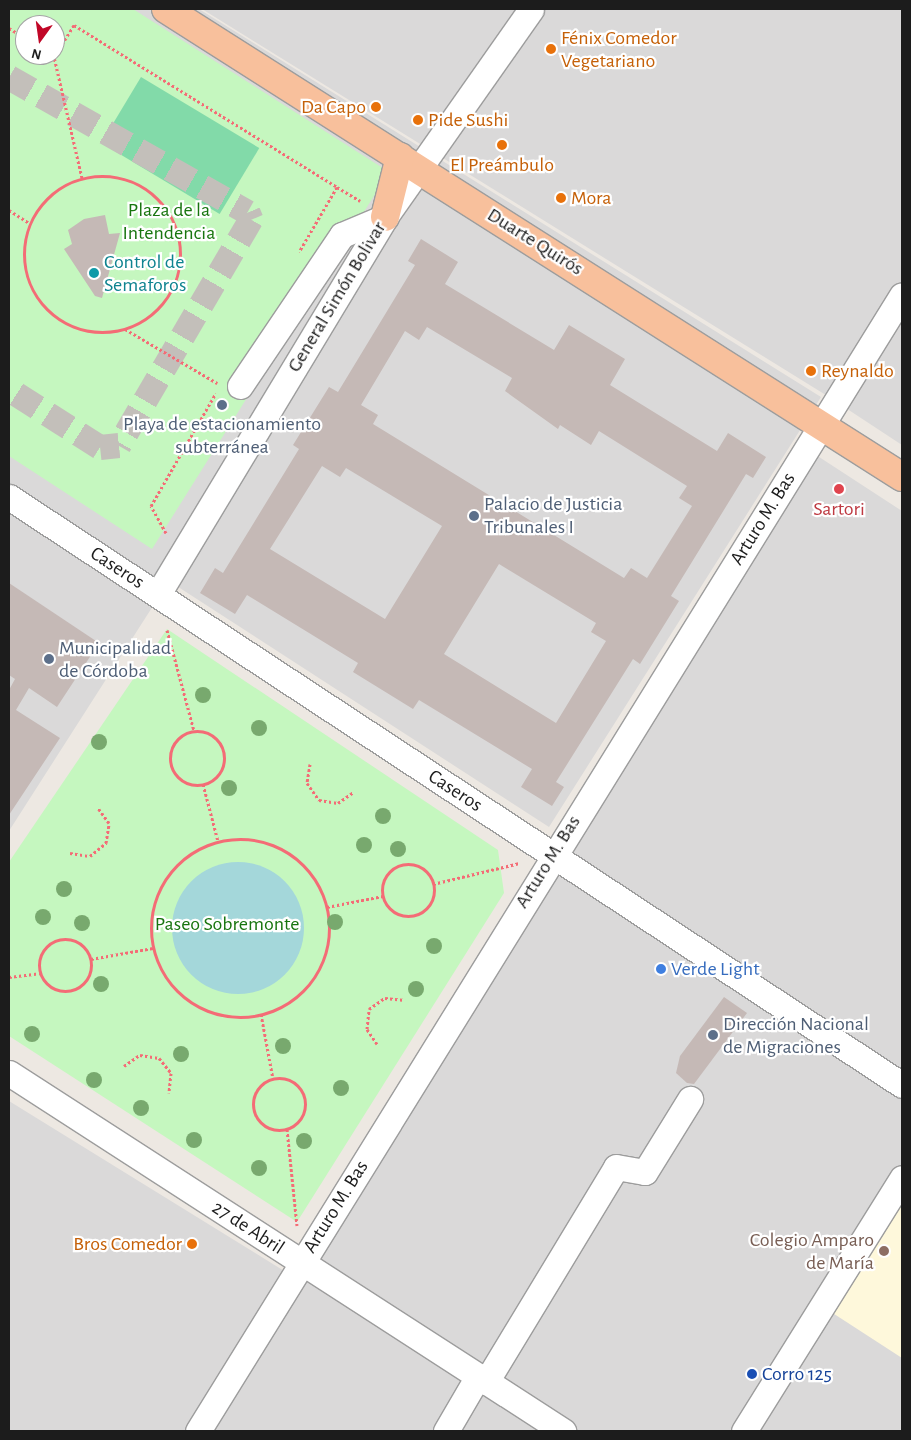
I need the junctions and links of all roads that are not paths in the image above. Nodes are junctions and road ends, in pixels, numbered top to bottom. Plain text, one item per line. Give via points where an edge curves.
1 (166, 9) edge
2 (531, 9) edge
3 (409, 162) junction
4 (385, 217) junction
5 (902, 295) edge
6 (229, 383) road end
7 (822, 424) junction
8 (902, 477) edge
9 (9, 497) edge
10 (158, 594) junction
11 (553, 855) junction
12 (9, 1073) edge
13 (902, 1085) edge
14 (690, 1099) dead end
15 (902, 1178) edge
16 (302, 1262) junction
17 (482, 1379) junction
18 (198, 1431) edge
19 (446, 1431) edge
20 (563, 1431) edge
21 (744, 1431) edge

1 - 3 main road, Duarte Quirós
2 - 3 street
3 - 4 main road
3 - 7 main road, Duarte Quirós
4 - 6 street via 342,235
4 - 10 street, General Simón Bolivar
5 - 7 street, Arturo M. Bas
7 - 8 main road, Duarte Quirós
7 - 11 street, Arturo M. Bas
9 - 10 street, Caseros
10 - 11 street, Caseros
11 - 13 street, Caseros
11 - 16 street, Arturo M. Bas
12 - 16 street, 27 de Abril
14 - 17 street via 646,1172 616,1168
15 - 21 street
16 - 17 street, 27 de Abril
16 - 18 street, Arturo M. Bas
17 - 19 street
17 - 20 street, 27 de Abril

